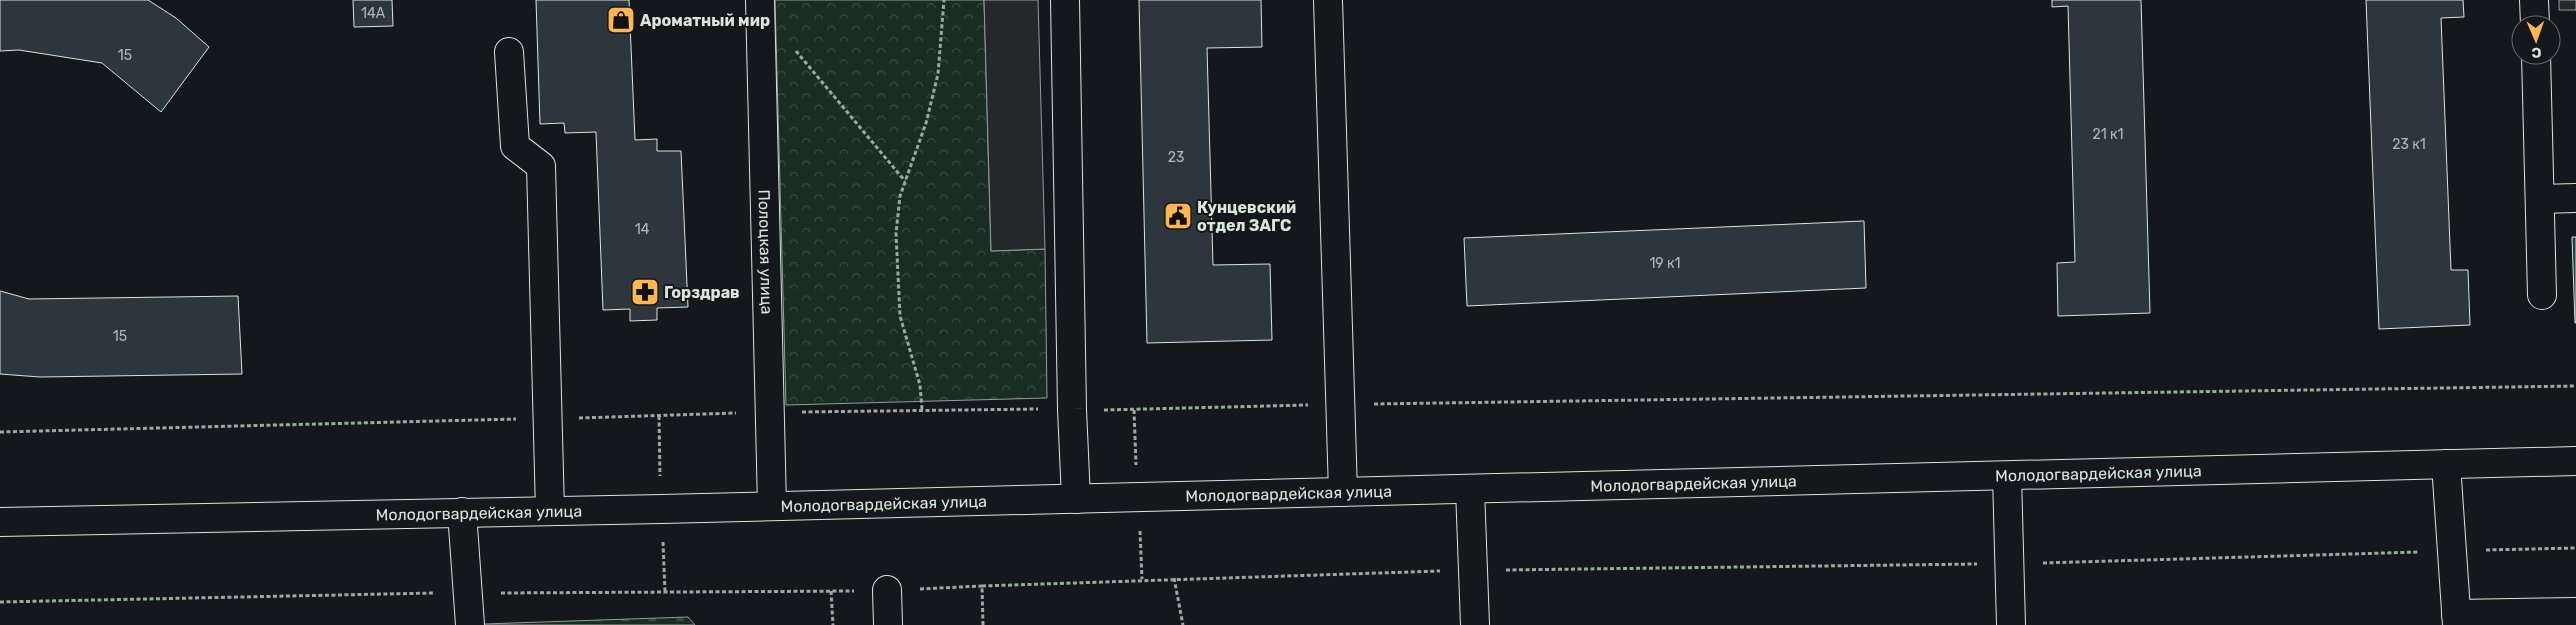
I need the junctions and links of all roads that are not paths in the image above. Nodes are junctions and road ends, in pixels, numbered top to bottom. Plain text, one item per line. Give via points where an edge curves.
1 (1065, 0) edge
2 (1328, 0) edge
3 (2534, 0) edge
4 (760, 4) edge
5 (2535, 15) edge
6 (509, 52) dead end
7 (2536, 65) edge
8 (2576, 198) edge
9 (2540, 199) junction
10 (2542, 294) dead end
11 (2576, 461) edge
12 (2446, 464) junction
13 (2007, 476) junction
14 (1470, 488) junction
15 (1343, 492) junction
16 (1076, 499) junction
17 (772, 506) junction
18 (550, 511) junction
19 (462, 512) junction
20 (0, 522) edge
21 (887, 590) dead end
22 (2576, 612) edge
23 (2456, 620) edge
24 (470, 625) edge
25 (888, 625) edge
26 (1475, 625) edge
27 (2011, 625) edge

1 - 16 street
2 - 15 street
3 - 5 street
4 - 17 street, Полоцкая улица
6 - 18 street via 515,146 541,166
7 - 9 street
8 - 9 street
9 - 10 street
11 - 12 street, Молодогвардейская улица
12 - 13 street, Молодогвардейская улица
12 - 23 street
13 - 14 street, Молодогвардейская улица
13 - 27 street
14 - 15 street, Молодогвардейская улица
14 - 26 street
15 - 16 street, Молодогвардейская улица
16 - 17 street, Молодогвардейская улица
17 - 18 street, Молодогвардейская улица
18 - 19 street, Молодогвардейская улица
19 - 20 street, Молодогвардейская улица
19 - 24 street
21 - 25 street
22 - 23 street

